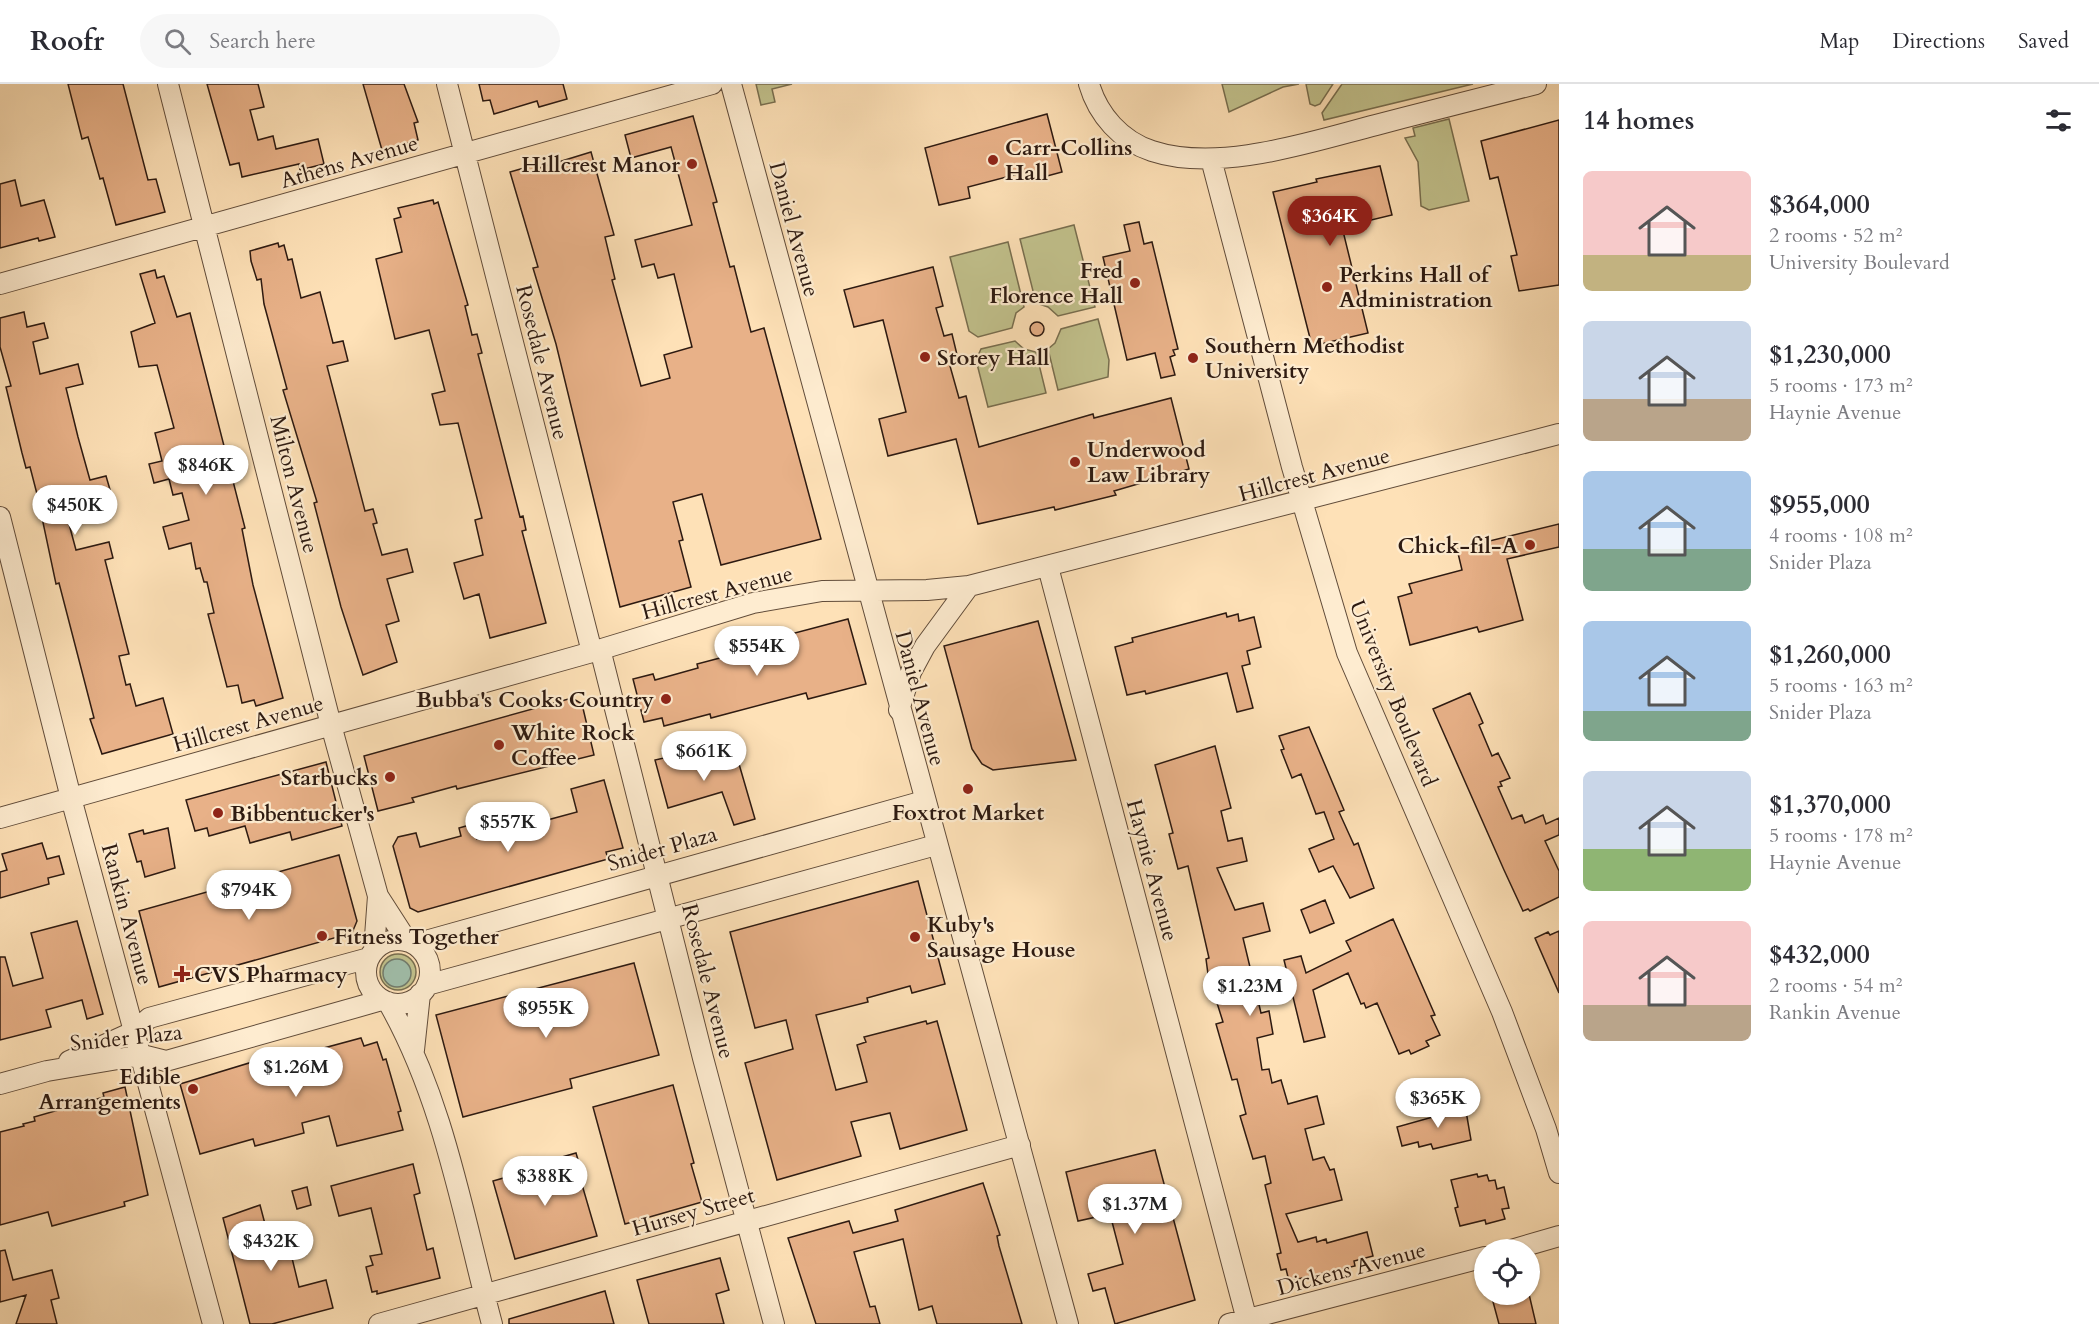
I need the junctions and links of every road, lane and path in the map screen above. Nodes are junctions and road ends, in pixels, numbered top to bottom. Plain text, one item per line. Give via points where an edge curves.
1 (168, 84) edge
2 (447, 84) edge
3 (712, 84) edge
4 (731, 84) edge
5 (1089, 84) edge
6 (1536, 84) edge
7 (465, 153) junction
8 (1211, 159) junction
9 (205, 227) junction
10 (0, 284) edge
11 (1559, 434) edge
12 (1303, 502) junction
13 (0, 517) edge
14 (1048, 567) junction
15 (969, 586) junction
16 (867, 591) junction
17 (596, 650) junction
18 (899, 710) junction
19 (331, 725) junction
20 (71, 798) junction
21 (924, 801) junction
22 (0, 818) edge
23 (936, 845) junction
24 (658, 874) junction
25 (378, 896) junction
26 (669, 920) junction
27 (411, 943) junction
28 (371, 954) junction
29 (424, 990) junction
30 (385, 1001) junction
31 (135, 1031) junction
32 (414, 1050) junction
33 (142, 1055) junction
34 (47, 1071) junction
35 (0, 1084) edge
36 (1020, 1145) junction
37 (1559, 1173) edge
38 (747, 1221) junction
39 (1559, 1236) edge
40 (1540, 1242) edge
41 (1474, 1260) edge
42 (484, 1294) junction
43 (1241, 1323) edge
44 (213, 1324) edge
45 (379, 1324) edge
46 (492, 1324) edge
47 (774, 1324) edge
48 (1068, 1324) edge

1 - 9 street, Milton Avenue
2 - 7 street, Rosedale Avenue
3 - 7 street, Athens Avenue
4 - 16 street, Daniel Avenue
5 - 8 street via 1110,125 1132,142 1152,152
6 - 8 street via 1288,148
7 - 9 street, Athens Avenue
7 - 17 street, Rosedale Avenue
8 - 12 street, University Boulevard
9 - 10 street, Athens Avenue
9 - 19 street, Milton Avenue
11 - 12 street, Hillcrest Avenue
12 - 14 street, Hillcrest Avenue
12 - 37 street, University Boulevard via 1347,653 1502,1012
13 - 20 street, Rankin Avenue
14 - 15 street, Hillcrest Avenue
14 - 43 street, Haynie Avenue
15 - 16 street, Hillcrest Avenue
15 - 18 street via 925,646 911,672
16 - 17 street, Hillcrest Avenue via 822,591 753,603
16 - 18 street, Daniel Avenue
17 - 19 street, Hillcrest Avenue
17 - 24 street, Rosedale Avenue
18 - 21 street, Daniel Avenue
19 - 20 street, Hillcrest Avenue
19 - 25 street, Milton Avenue
20 - 22 street, Hillcrest Avenue
20 - 31 street, Rankin Avenue
21 - 23 street, Daniel Avenue
21 - 24 street, Snider Plaza
23 - 26 street
23 - 36 street, Daniel Avenue
24 - 26 street, Rosedale Avenue
24 - 27 street, Snider Plaza
25 - 27 street, Milton Avenue
25 - 28 street, Milton Avenue
26 - 29 street
26 - 38 street, Rosedale Avenue
27 - 28 street via 389,940
27 - 29 street via 423,952 428,963
28 - 30 street via 367,981
28 - 31 street, Snider Plaza via 159,1015 146,1020
29 - 30 street via 405,1003
29 - 32 street
30 - 32 street
30 - 33 street, Snider Plaza via 166,1061
31 - 33 street, Rankin Avenue
31 - 34 street, Snider Plaza
32 - 42 street via 442,1136
33 - 34 street, Snider Plaza
33 - 44 street, Rankin Avenue
34 - 35 street, Snider Plaza
36 - 38 street, Hursey Street
36 - 48 street, Daniel Avenue
38 - 42 street, Hursey Street
38 - 47 street, Rosedale Avenue
39 - 40 street
41 - 43 street, Dickens Avenue
42 - 45 street, Hursey Street
42 - 46 street

